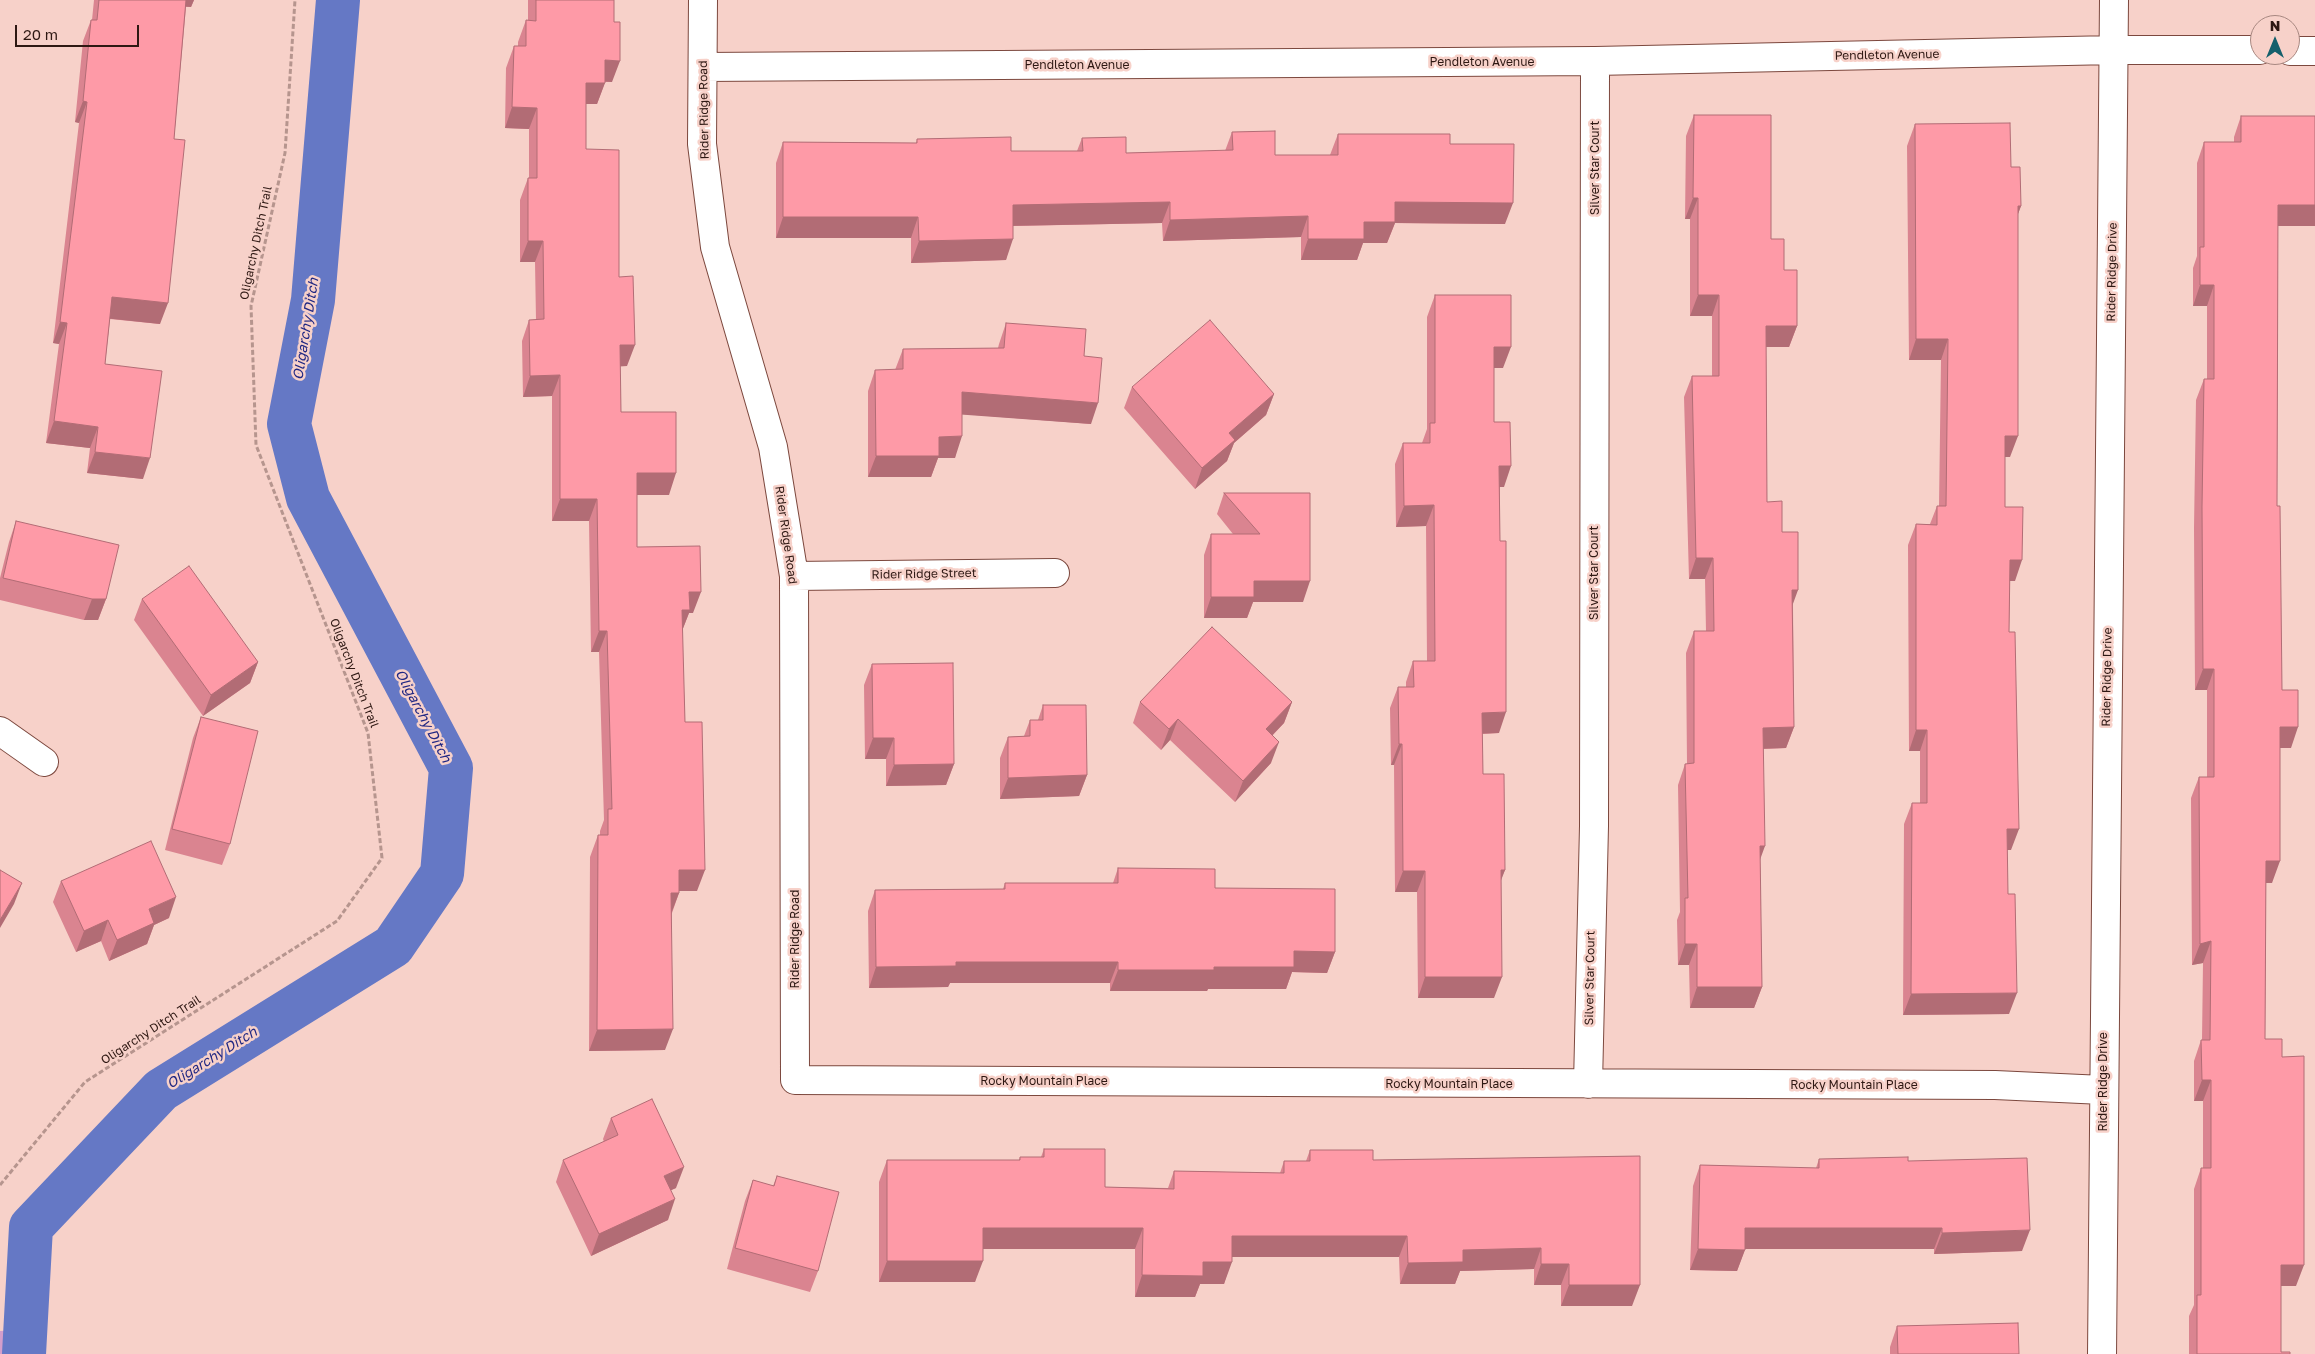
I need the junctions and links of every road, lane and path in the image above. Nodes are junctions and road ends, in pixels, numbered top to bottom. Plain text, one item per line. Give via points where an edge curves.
1 (295, 0) edge
2 (703, 0) edge
3 (2114, 0) edge
4 (2114, 50) junction
5 (2250, 50) edge
6 (2300, 50) edge
7 (2315, 51) edge
8 (1595, 61) junction
9 (703, 67) junction
10 (1055, 572) dead end
11 (794, 576) junction
12 (0, 731) edge
13 (44, 762) dead end
14 (795, 1080) joint
15 (1588, 1084) junction
16 (2103, 1090) junction
17 (0, 1185) edge
18 (2102, 1354) edge

1 - 17 path, Oligarchy Ditch Trail via 285,153 251,306 256,445 368,733 382,858 337,921 85,1082
2 - 9 street, Rider Ridge Road
3 - 4 street, Rider Ridge Drive
4 - 5 street, Pendleton Avenue
4 - 8 street, Pendleton Avenue
4 - 16 street, Rider Ridge Drive
6 - 7 street
8 - 9 street, Pendleton Avenue
8 - 15 street, Silver Star Court via 1594,826
9 - 11 street, Rider Ridge Road via 702,144 715,247 773,447
10 - 11 street, Rider Ridge Street
11 - 14 street, Rider Ridge Road
12 - 13 street
14 - 15 street, Rocky Mountain Place
15 - 16 street, Rocky Mountain Place via 1995,1085
16 - 18 street, Rider Ridge Drive

